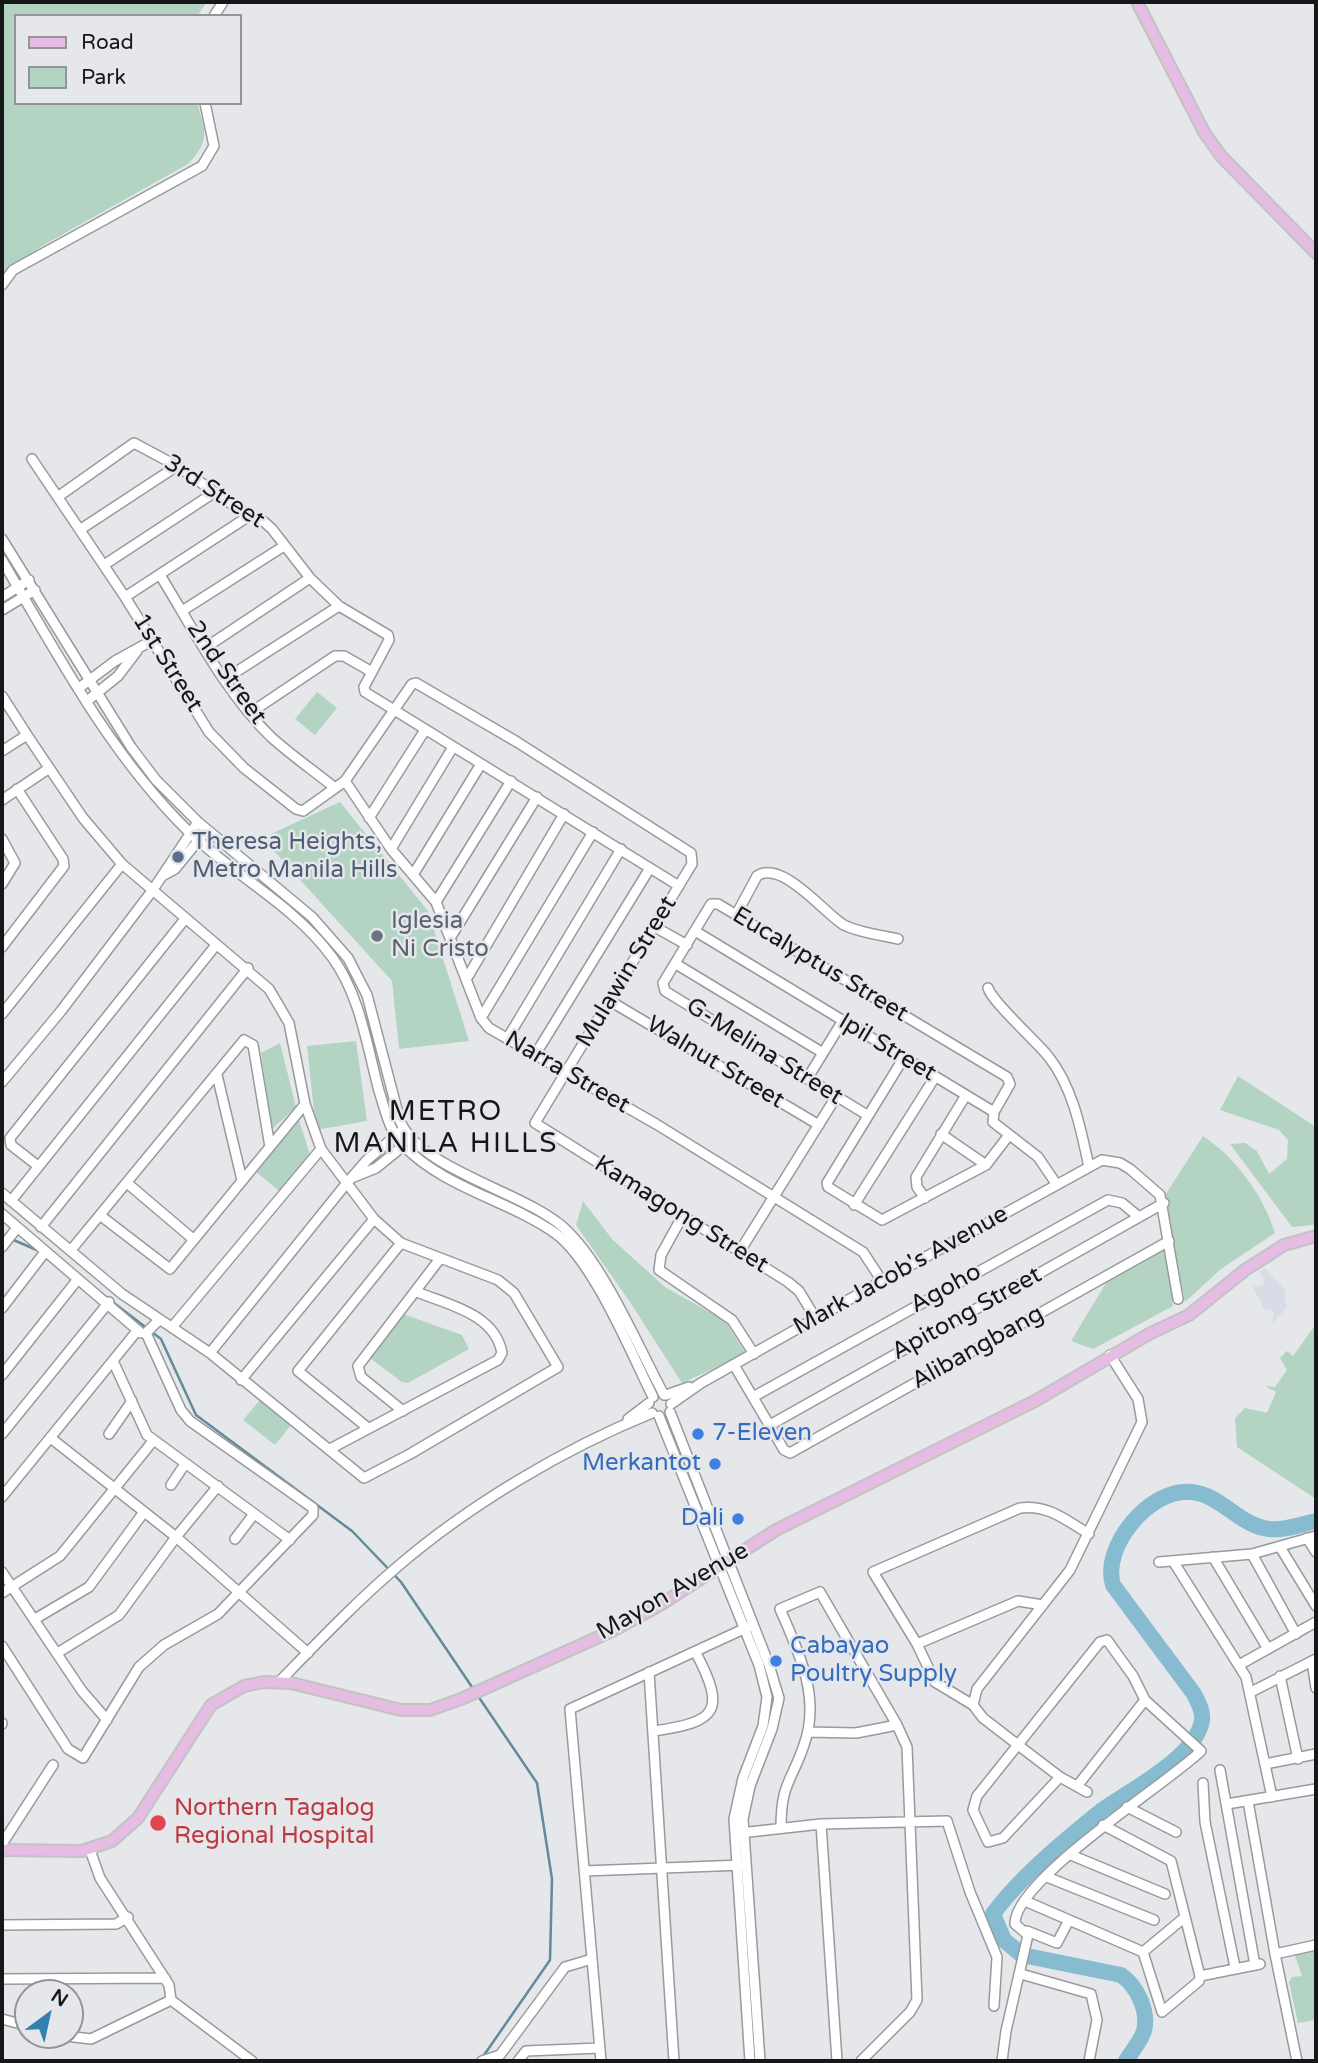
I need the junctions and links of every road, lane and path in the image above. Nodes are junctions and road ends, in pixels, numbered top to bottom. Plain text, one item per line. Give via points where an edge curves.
1 (1138, 2) edge
2 (205, 105) edge
3 (1316, 253) edge
4 (2, 285) edge
5 (32, 459) dead end
6 (177, 466) junction
7 (215, 492) junction
8 (59, 496) junction
9 (249, 516) junction
10 (81, 529) junction
11 (2, 539) edge
12 (284, 546) junction
13 (2, 560) edge
14 (104, 565) junction
15 (160, 575) junction
16 (310, 578) junction
17 (29, 580) junction
18 (18, 587) junction
19 (35, 590) junction
20 (2, 597) edge
21 (23, 597) junction
22 (125, 597) junction
23 (339, 606) junction
24 (2, 610) edge
25 (182, 611) junction
26 (153, 640) junction
27 (205, 648) junction
28 (137, 651) junction
29 (372, 672) junction
30 (225, 679) junction
31 (91, 680) junction
32 (79, 688) junction
33 (99, 693) junction
34 (2, 696) edge
35 (88, 701) junction
36 (396, 710) junction
37 (250, 713) junction
38 (425, 730) junction
39 (27, 735) junction
40 (453, 747) junction
41 (2, 751) edge
42 (481, 764) junction
43 (48, 769) junction
44 (345, 780) junction
45 (511, 781) junction
46 (335, 788) junction
47 (17, 789) junction
48 (537, 797) junction
49 (2, 800) edge
50 (564, 814) junction
51 (369, 818) junction
52 (198, 822) junction
53 (208, 830) junction
54 (190, 832) junction
55 (593, 832) junction
56 (2, 839) edge
57 (198, 840) junction
58 (391, 849) junction
59 (621, 849) junction
60 (122, 864) junction
61 (650, 868) junction
62 (164, 875) junction
63 (413, 875) junction
64 (2, 884) edge
65 (679, 886) junction
66 (152, 891) junction
67 (436, 902) junction
68 (736, 915) junction
69 (185, 919) junction
70 (655, 927) junction
71 (695, 931) junction
72 (452, 935) junction
73 (898, 939) dead end
74 (216, 945) junction
75 (687, 945) junction
76 (2, 947) edge
77 (676, 964) junction
78 (248, 968) junction
79 (467, 978) junction
80 (663, 988) joint
81 (988, 988) dead end
82 (610, 1001) junction
83 (2, 1014) edge
84 (481, 1018) junction
85 (842, 1022) junction
86 (507, 1039) junction
87 (823, 1053) junction
88 (535, 1055) junction
89 (903, 1059) junction
90 (566, 1072) junction
91 (216, 1075) junction
92 (935, 1077) junction
93 (807, 1079) junction
94 (2, 1082) edge
95 (966, 1095) junction
96 (836, 1097) junction
97 (305, 1104) junction
98 (994, 1112) junction
99 (867, 1115) junction
100 (535, 1123) joint
101 (819, 1125) junction
102 (400, 1132) junction
103 (941, 1134) junction
104 (1009, 1135) junction
105 (407, 1142) junction
106 (270, 1147) junction
107 (321, 1149) junction
108 (986, 1165) junction
109 (38, 1167) junction
110 (1089, 1167) junction
111 (354, 1177) junction
112 (242, 1180) junction
113 (127, 1183) junction
114 (346, 1184) junction
115 (1057, 1185) junction
116 (2, 1193) edge
117 (774, 1198) junction
118 (925, 1198) junction
119 (11, 1201) junction
120 (1164, 1203) junction
121 (854, 1205) junction
122 (2, 1214) edge
123 (683, 1215) junction
124 (101, 1216) junction
125 (1139, 1217) junction
126 (374, 1219) junction
127 (41, 1227) junction
128 (17, 1228) junction
129 (1316, 1236) edge
130 (193, 1239) junction
131 (1170, 1241) junction
132 (401, 1243) junction
133 (2, 1247) edge
134 (71, 1250) junction
135 (740, 1251) junction
136 (45, 1252) junction
137 (439, 1259) junction
138 (78, 1279) junction
139 (882, 1281) junction
140 (417, 1292) junction
141 (1178, 1299) dead end
142 (109, 1302) junction
143 (2, 1308) edge
144 (816, 1319) junction
145 (159, 1320) junction
146 (173, 1326) junction
147 (141, 1332) junction
148 (210, 1353) junction
149 (754, 1354) junction
150 (1110, 1355) junction
151 (113, 1361) junction
152 (734, 1365) junction
153 (2, 1375) edge
154 (241, 1380) junction
155 (752, 1396) junction
156 (651, 1400) junction
157 (132, 1401) junction
158 (668, 1401) junction
159 (403, 1411) junction
160 (656, 1415) junction
161 (770, 1425) junction
162 (368, 1428) junction
163 (615, 1428) junction
164 (2, 1433) edge
165 (110, 1434) dead end
166 (52, 1439) junction
167 (153, 1441) junction
168 (330, 1449) junction
169 (185, 1464) junction
170 (171, 1485) dead end
171 (218, 1486) junction
172 (113, 1488) junction
173 (2, 1497) edge
174 (144, 1512) junction
175 (254, 1514) junction
176 (1089, 1534) junction
177 (176, 1537) junction
178 (1312, 1537) edge
179 (235, 1539) dead end
180 (290, 1540) junction
181 (1280, 1547) junction
182 (1316, 1552) edge
183 (1252, 1553) junction
184 (1213, 1557) junction
185 (1159, 1562) dead end
186 (1173, 1562) junction
187 (724, 1564) junction
188 (2, 1572) edge
189 (11, 1587) junction
190 (240, 1592) junction
191 (2, 1593) edge
192 (1044, 1605) junction
193 (1316, 1606) edge
194 (34, 1619) junction
195 (1316, 1622) edge
196 (749, 1627) junction
197 (1296, 1634) junction
198 (917, 1644) junction
199 (2, 1646) edge
200 (1268, 1649) junction
201 (59, 1652) junction
202 (308, 1653) junction
203 (695, 1653) junction
204 (1314, 1660) edge
205 (1239, 1665) junction
206 (649, 1672) junction
207 (1280, 1676) junction
208 (279, 1682) junction
209 (1316, 1688) edge
210 (1251, 1692) junction
211 (1144, 1700) junction
212 (973, 1705) junction
213 (107, 1720) junction
214 (897, 1725) junction
215 (653, 1731) junction
216 (808, 1732) junction
217 (1018, 1745) junction
218 (1316, 1754) edge
219 (1298, 1759) junction
220 (1265, 1764) junction
221 (53, 1765) dead end
222 (1220, 1770) dead end
223 (1060, 1777) junction
224 (1203, 1783) dead end
225 (1078, 1785) junction
226 (1316, 1789) edge
227 (1087, 1792) dead end
228 (1272, 1797) junction
229 (1248, 1801) junction
230 (1227, 1804) junction
231 (1127, 1807) junction
232 (909, 1821) junction
233 (821, 1824) junction
234 (1103, 1825) junction
235 (782, 1828) junction
236 (1176, 1832) dead end
237 (739, 1833) junction
238 (2, 1844) edge
239 (2, 1850) edge
240 (90, 1850) junction
241 (1071, 1855) junction
242 (742, 1865) junction
243 (661, 1868) junction
244 (584, 1871) junction
245 (1047, 1877) junction
246 (1165, 1894) dead end
247 (1025, 1901) junction
248 (128, 1917) junction
249 (1185, 1917) junction
250 (1154, 1920) dead end
251 (1068, 1922) junction
252 (2, 1925) edge
253 (1027, 1933) junction
254 (1316, 1945) edge
255 (1143, 1952) junction
256 (1276, 1954) junction
257 (592, 1959) junction
258 (1235, 1967) junction
259 (1022, 1971) junction
260 (1200, 1976) junction
261 (165, 1978) junction
262 (2, 1979) edge
263 (171, 2000) junction
264 (994, 2006) dead end
265 (84, 2038) edge
266 (600, 2048) junction
267 (252, 2061) edge
268 (482, 2061) edge
269 (518, 2061) edge
270 (601, 2061) edge
271 (674, 2061) edge
272 (750, 2061) edge
273 (760, 2061) edge
274 (837, 2061) edge
275 (861, 2061) edge
276 (1002, 2061) edge
277 (1089, 2061) edge
278 (1297, 2061) edge

1 - 3 main road via 1204,132 1221,156
2 - 4 street via 214,146 202,166 13,270
5 - 8 street, 1st Street
6 - 7 street, 3rd Street
6 - 8 street, 3rd Street via 134,443
6 - 10 street
7 - 9 street, 3rd Street
7 - 14 street
8 - 10 street, 1st Street
9 - 12 street, 3rd Street via 262,520
9 - 15 street
10 - 14 street, 1st Street
11 - 17 street
12 - 16 street, 3rd Street
12 - 25 street
13 - 18 street
14 - 22 street, 1st Street
15 - 22 street
15 - 25 street, 2nd Street
16 - 23 street, 3rd Street
16 - 27 street
17 - 18 street
17 - 19 street
18 - 20 street
18 - 21 street
19 - 21 street
19 - 31 street
21 - 24 street
21 - 32 street
22 - 26 street, 1st Street
23 - 29 street, 3rd Street via 388,635
23 - 30 street
25 - 27 street, 2nd Street
26 - 28 street
26 - 46 street, 1st Street via 209,732 260,782 299,811
27 - 30 street, 2nd Street
28 - 31 street
28 - 33 street
29 - 36 street via 364,690
29 - 37 street via 344,656 335,656
30 - 37 street, 2nd Street
31 - 32 street
31 - 33 street
32 - 35 street
33 - 35 street
33 - 52 street via 156,780
34 - 39 street
35 - 54 street via 146,787
36 - 38 street
36 - 44 street
36 - 65 street, Mulawin Street via 416,683 669,837 693,856
37 - 46 street, 2nd Street
38 - 40 street
38 - 51 street
39 - 41 street
39 - 43 street
40 - 42 street
40 - 58 street
42 - 45 street
42 - 63 street
43 - 47 street
43 - 60 street
44 - 46 street
44 - 51 street, Narra Street
45 - 48 street
45 - 67 street
47 - 49 street
47 - 76 street via 64,866
48 - 50 street
48 - 72 street
50 - 55 street
50 - 79 street
51 - 58 street, Narra Street
52 - 53 street
52 - 54 street
53 - 57 street
53 - 102 street via 312,917 348,958 367,995
54 - 57 street
54 - 62 street
55 - 59 street
55 - 84 street
56 - 64 street via 15,863
57 - 62 street via 175,869
57 - 102 street via 298,920 332,957 356,1004 387,1116
58 - 63 street, Narra Street
59 - 61 street
59 - 86 street
60 - 66 street
60 - 83 street
61 - 65 street
61 - 88 street
62 - 66 street
63 - 67 street, Narra Street
65 - 70 street, Mulawin Street
66 - 69 street
66 - 94 street
67 - 72 street, Narra Street
68 - 71 street, Eucalyptus Street via 713,903
68 - 73 street via 757,876 772,873 808,892 845,925
68 - 98 street, Eucalyptus Street via 1007,1077 1010,1081
69 - 74 street
69 - 109 street via 10,1138 11,1145
70 - 75 street
70 - 82 street, Mulawin Street
71 - 75 street, Eucalyptus Street
71 - 85 street, Ipil Street
72 - 79 street, Narra Street
74 - 78 street
74 - 109 street
75 - 77 street, Eucalyptus Street
77 - 80 street, Eucalyptus Street
77 - 87 street
78 - 97 street via 285,1013
78 - 127 street
79 - 84 street, Narra Street
80 - 93 street, G-Melina Street
81 - 110 street via 1052,1062 1077,1113
82 - 90 street, Mulawin Street
82 - 101 street, Walnut Street
84 - 86 street, Narra Street
85 - 87 street
85 - 89 street, Ipil Street
86 - 88 street, Narra Street
87 - 93 street
88 - 90 street, Narra Street
89 - 92 street, Ipil Street
89 - 99 street
90 - 100 street, Mulawin Street
90 - 117 street, Narra Street
91 - 106 street via 242,1041 252,1042
91 - 112 street
91 - 113 street
92 - 95 street, Ipil Street
92 - 121 street
93 - 96 street, G-Melina Street
95 - 98 street, Ipil Street
95 - 103 street
96 - 99 street, G-Melina Street
96 - 101 street
97 - 106 street
97 - 107 street
98 - 104 street, Ipil Street via 993,1122
99 - 121 street via 827,1183
100 - 123 street, Kamagong Street
101 - 117 street
102 - 105 street
102 - 111 street
103 - 108 street
103 - 118 street via 915,1180
104 - 108 street
104 - 115 street, Ipil Street via 1038,1157
105 - 111 street via 376,1168
105 - 156 street via 452,1180 509,1206 566,1243 594,1282
105 - 158 street via 553,1219 571,1235 595,1268
106 - 112 street
107 - 114 street
107 - 146 street
108 - 118 street
109 - 119 street
110 - 115 street, Mark Jacob's Avenue
110 - 120 street, Mark Jacob's Avenue via 1102,1160 1120,1163 1156,1189
111 - 114 street
112 - 130 street
113 - 124 street
113 - 130 street
114 - 126 street
114 - 148 street
115 - 139 street, Mark Jacob's Avenue
116 - 119 street
117 - 135 street
117 - 139 street, Narra Street via 863,1252
118 - 121 street via 882,1220
119 - 127 street
120 - 125 street, Apitong Street
120 - 131 street
122 - 128 street
123 - 135 street, Kamagong Street
123 - 149 street via 661,1255 659,1270 732,1320
124 - 130 street via 170,1269
124 - 134 street
125 - 155 street, Agoho via 1122,1203 1108,1199
125 - 161 street, Apitong Street
126 - 132 street
126 - 154 street
127 - 134 street
128 - 133 street
128 - 136 street
129 - 150 main road, Mayon Avenue via 1284,1245 1189,1315
131 - 141 street
131 - 161 street, Alibangbang via 802,1446 786,1452
132 - 137 street
132 - 162 street via 298,1371
134 - 145 street
135 - 144 street, Kamagong Street via 799,1291
136 - 138 street
136 - 143 street
137 - 140 street
137 - 168 street via 498,1280 514,1293 557,1363 556,1370 363,1478
138 - 142 street
138 - 153 street
139 - 144 street, Mark Jacob's Avenue
140 - 159 street via 358,1366 360,1377
140 - 159 street via 482,1319 502,1353 498,1360
142 - 147 street
142 - 164 street
144 - 149 street, Mark Jacob's Avenue
145 - 146 street
145 - 147 street
146 - 148 street
147 - 151 street
147 - 180 street via 186,1415 313,1507 313,1515
148 - 154 street
149 - 152 street, Mark Jacob's Avenue
150 - 176 street via 1138,1399 1142,1422
150 - 187 main road, Mayon Avenue via 1035,1401 776,1530
151 - 157 street
151 - 166 street
152 - 155 street
152 - 158 street, Mark Jacob's Avenue
154 - 168 street
155 - 161 street
156 - 158 street
156 - 160 street
156 - 163 street
157 - 165 street
157 - 167 street
158 - 160 street
158 - 187 street
159 - 162 street
160 - 163 street
160 - 187 street
162 - 168 street
163 - 202 street via 471,1512 397,1567
166 - 172 street
166 - 173 street
167 - 169 street
167 - 172 street
169 - 170 street
169 - 171 street
171 - 175 street
171 - 177 street
172 - 174 street
172 - 189 street via 60,1556
174 - 177 street
174 - 194 street via 89,1587
175 - 179 street
175 - 180 street
176 - 192 street
176 - 198 street via 1052,1511 1031,1506 873,1572
177 - 190 street
177 - 201 street via 119,1615
178 - 181 street
178 - 182 street
180 - 190 street
181 - 183 street
181 - 193 street
183 - 184 street
183 - 197 street
184 - 186 street
184 - 200 street
185 - 186 street
186 - 205 street
187 - 196 street
187 - 208 main road, Mayon Avenue via 612,1631 430,1710 401,1710
188 - 189 street
189 - 191 street
189 - 194 street
190 - 202 street
190 - 213 street via 218,1614 164,1645 139,1667
192 - 198 street via 1018,1601
192 - 212 street via 977,1689
194 - 201 street
195 - 197 street
196 - 203 street
196 - 237 street via 779,1698
197 - 200 street
198 - 212 street via 935,1682
199 - 213 street via 68,1749 79,1758 87,1755
200 - 205 street
201 - 213 street via 82,1691
202 - 208 street
203 - 206 street
203 - 215 street via 710,1682 714,1698 710,1712 700,1721
204 - 207 street
204 - 209 street
205 - 210 street
206 - 215 street
206 - 244 street via 570,1709
207 - 210 street
207 - 219 street
208 - 240 main road, Mayon Avenue via 244,1686 216,1701 138,1818 112,1841
210 - 220 street
211 - 217 street via 1133,1676 1104,1639
211 - 225 street
211 - 231 street via 1201,1751
212 - 217 street
214 - 216 street via 856,1733
214 - 216 street via 823,1595 815,1591 780,1609 806,1672 812,1702
214 - 232 street via 906,1747
215 - 243 street
216 - 235 street via 781,1797
217 - 223 street
217 - 223 street via 974,1804 976,1820 988,1842 1003,1838
218 - 219 street
219 - 220 street
220 - 228 street
221 - 238 street
222 - 230 street
223 - 225 street
224 - 258 street via 1205,1822
225 - 227 street
226 - 228 street
228 - 229 street
229 - 230 street
229 - 256 street
230 - 258 street via 1257,1964
231 - 234 street
231 - 236 street
232 - 233 street
232 - 264 street via 947,1821 950,1826 996,1957
232 - 275 street via 917,2000
233 - 235 street
233 - 274 street
234 - 241 street
234 - 249 street via 1171,1861
235 - 237 street
237 - 242 street
239 - 240 main road, Mayon Avenue
240 - 248 street via 96,1871
241 - 245 street
241 - 246 street
242 - 243 street
242 - 272 street
242 - 273 street
243 - 244 street
243 - 271 street
244 - 257 street
245 - 247 street
245 - 250 street
247 - 251 street
247 - 253 street via 1014,1919
248 - 252 street via 116,1924
248 - 261 street
249 - 255 street
249 - 260 street
251 - 253 street via 1056,1943
251 - 255 street
253 - 259 street
254 - 256 street
255 - 260 street via 1162,2012
256 - 278 street
257 - 266 street
257 - 268 street via 565,1967 500,2055
258 - 260 street
259 - 276 street
259 - 277 street via 1091,1994 1097,2020
261 - 262 street
261 - 263 street
263 - 265 street via 91,2039
263 - 267 street
266 - 269 street via 526,2051
266 - 270 street

